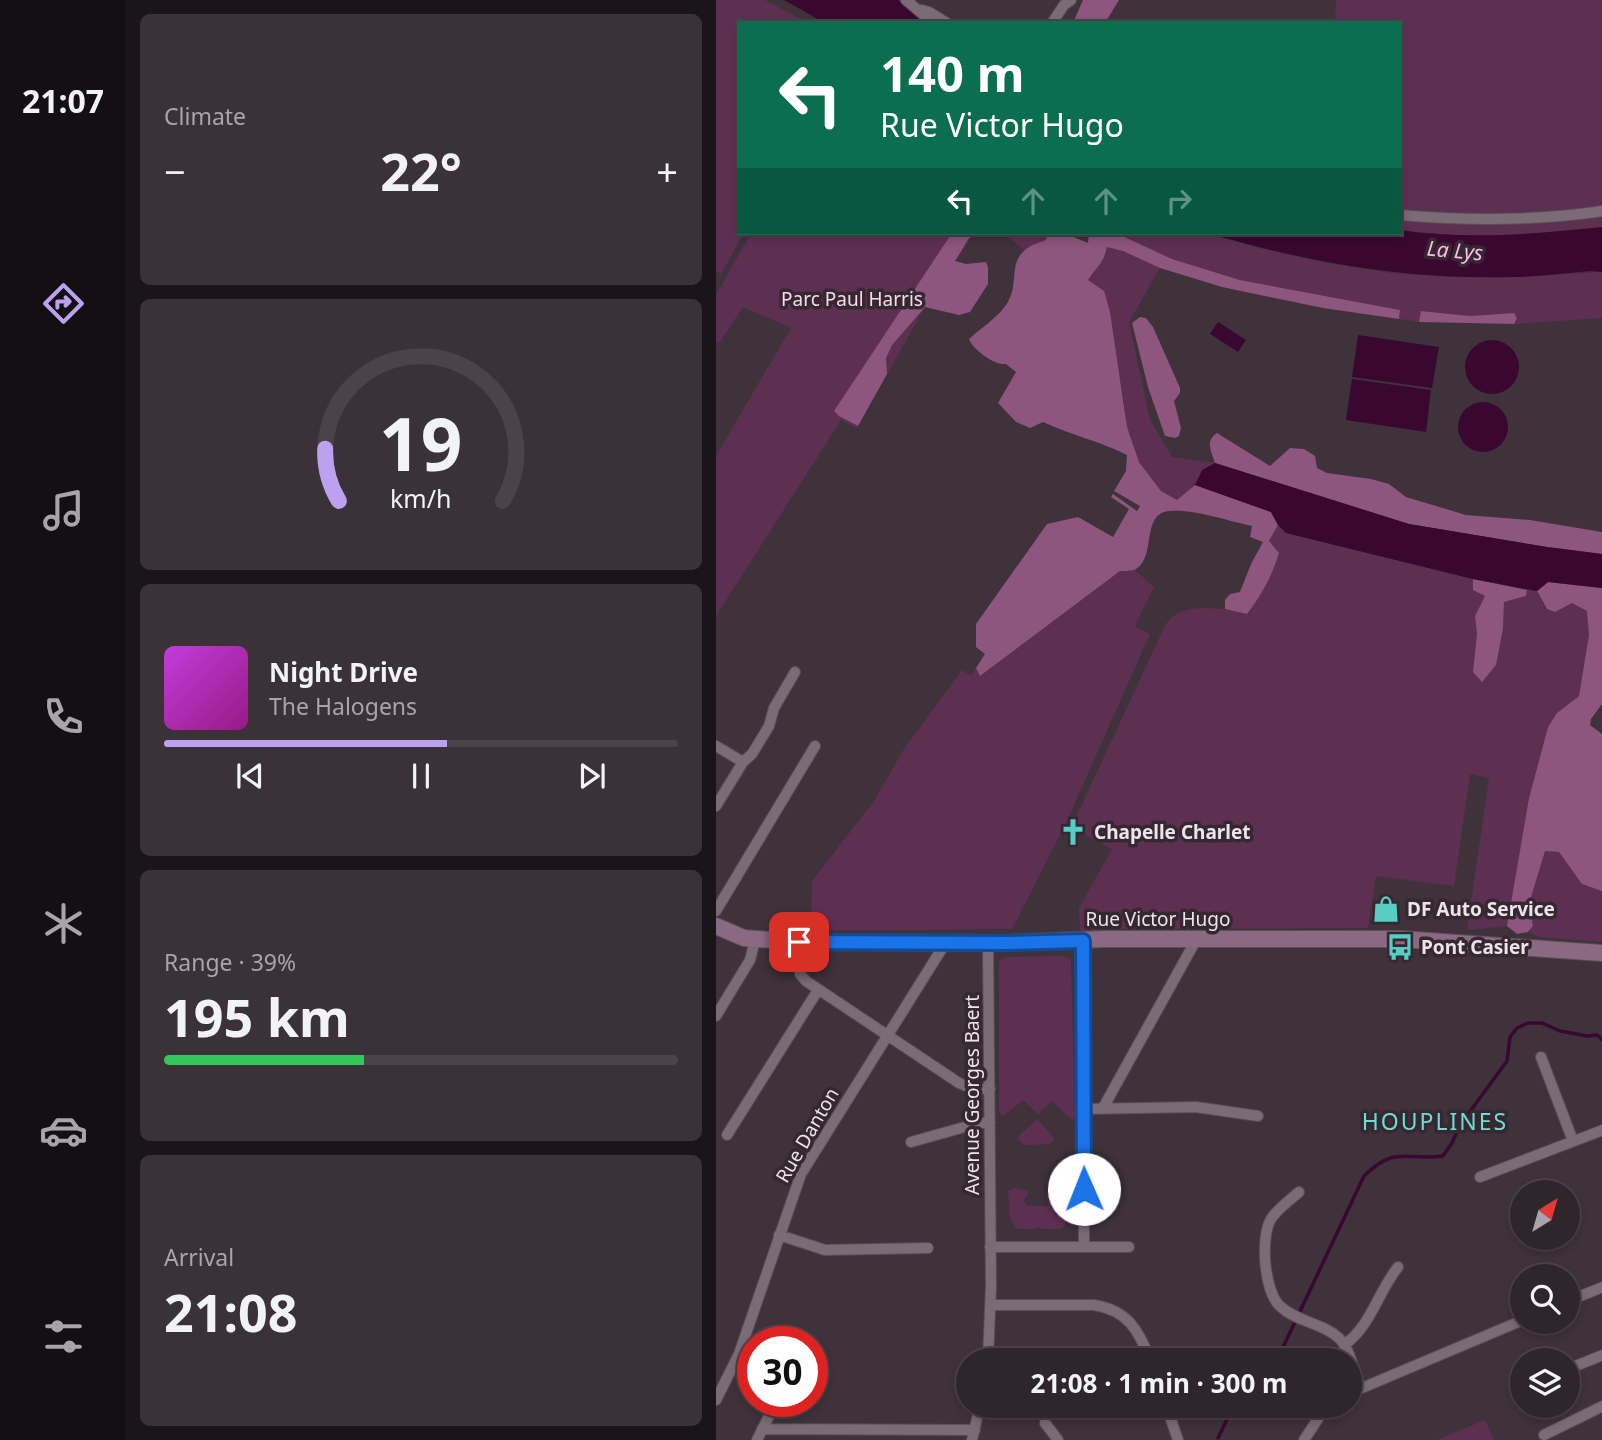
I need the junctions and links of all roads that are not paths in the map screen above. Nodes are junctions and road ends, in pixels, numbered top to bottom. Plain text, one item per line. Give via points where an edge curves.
1 (906, 0) edge
2 (1071, 0) edge
3 (917, 9) junction
4 (930, 21) edge
5 (944, 21) edge
6 (1053, 21) edge
7 (1602, 211) edge
8 (1402, 215) edge
9 (795, 672) dead end
10 (716, 746) edge
11 (815, 746) dead end
12 (743, 762) junction
13 (717, 802) edge
14 (716, 911) edge
15 (716, 926) edge
16 (755, 940) junction
17 (1196, 940) junction
18 (1083, 941) junction
19 (799, 942) junction
20 (946, 942) junction
21 (988, 943) junction
22 (1602, 953) edge
23 (818, 989) junction
24 (716, 1016) edge
25 (887, 1036) junction
26 (1540, 1057) dead end
27 (990, 1089) junction
28 (1103, 1108) junction
29 (1084, 1109) junction
30 (1258, 1116) dead end
31 (990, 1123) junction
32 (1602, 1130) edge
33 (727, 1135) dead end
34 (1573, 1141) junction
35 (911, 1142) dead end
36 (1480, 1177) dead end
37 (1299, 1192) dead end
38 (779, 1235) junction
39 (990, 1247) junction
40 (1084, 1247) junction
41 (1129, 1247) dead end
42 (928, 1248) dead end
43 (1398, 1267) dead end
44 (1602, 1287) edge
45 (1580, 1296) edge
46 (991, 1305) junction
47 (1510, 1325) edge
48 (1344, 1345) junction
49 (989, 1348) edge
50 (1145, 1348) edge
51 (1345, 1348) edge
52 (1602, 1355) edge
53 (1580, 1364) edge
54 (1362, 1388) edge
55 (716, 1400) edge
56 (1602, 1406) edge
57 (768, 1417) edge
58 (1170, 1418) edge
59 (1318, 1418) edge
60 (1046, 1423) dead end
61 (762, 1429) junction
62 (973, 1435) edge
63 (1544, 1435) dead end
64 (757, 1440) edge
65 (1058, 1440) edge
66 (1178, 1440) edge
67 (1304, 1440) edge

1 - 3 street
2 - 6 street
3 - 4 street
3 - 5 street
7 - 8 street via 1497,220
9 - 12 street via 769,726
10 - 12 street
11 - 14 street
12 - 13 street
15 - 16 main road, Rue Victor Hugo
16 - 19 main road, Rue Victor Hugo
16 - 24 street via 750,960
17 - 18 main road, Rue Victor Hugo
17 - 22 main road, Rue Victor Hugo via 1415,939
17 - 28 street
18 - 21 main road, Rue Victor Hugo
18 - 29 street
19 - 20 main road, Rue Victor Hugo
19 - 23 street via 800,974
20 - 21 main road, Rue Victor Hugo
20 - 25 street, Rue Danton
21 - 27 street, Avenue Georges Baert
23 - 25 street
23 - 33 street
25 - 27 street via 967,1087
25 - 38 street, Rue Danton via 804,1167
26 - 34 street
27 - 31 street, Avenue Georges Baert
28 - 29 street
28 - 30 street via 1196,1107
29 - 40 street
31 - 35 street
31 - 39 street, Avenue Georges Baert
32 - 34 street
34 - 36 street
37 - 48 street via 1270,1220 1265,1255 1274,1300
38 - 42 street via 825,1250
38 - 55 street, Rue Danton via 739,1354
39 - 40 street
39 - 46 street, Avenue Georges Baert
40 - 41 street
43 - 48 street via 1359,1334
44 - 45 street
46 - 49 street, Avenue Georges Baert
46 - 50 street via 1106,1307 1132,1323
47 - 54 street
48 - 51 street
52 - 53 street
56 - 63 street
57 - 61 street
58 - 66 street
59 - 67 street
60 - 65 street
61 - 62 street
61 - 64 street

